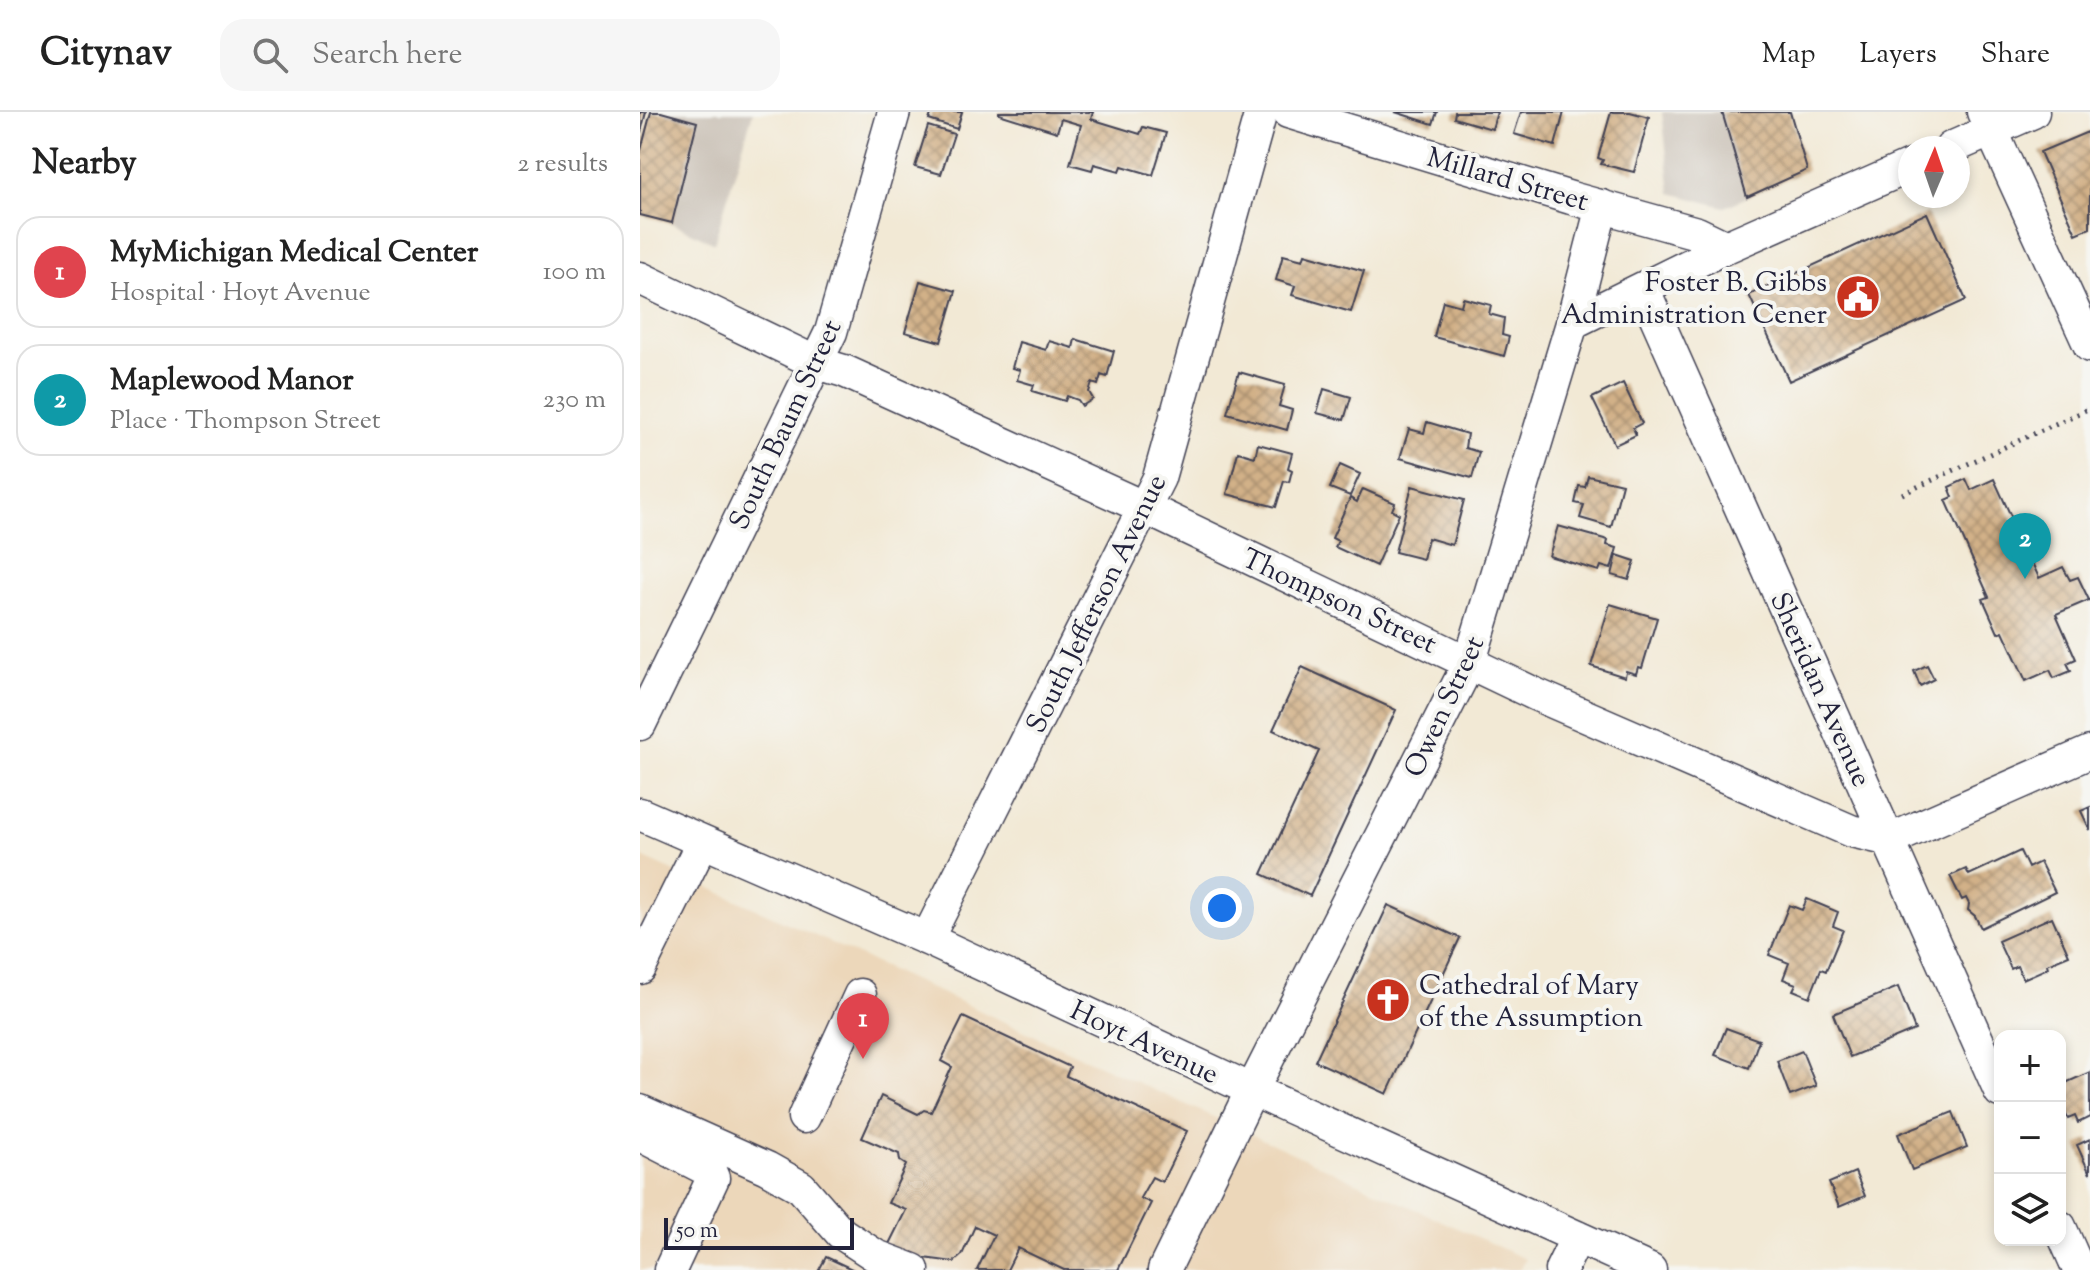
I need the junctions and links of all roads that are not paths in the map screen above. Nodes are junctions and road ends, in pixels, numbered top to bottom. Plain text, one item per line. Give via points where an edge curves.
1 (894, 112) edge
2 (1261, 112) edge
3 (1288, 112) edge
4 (2033, 112) edge
5 (1987, 121) edge
6 (1967, 136) edge
7 (1898, 171) edge
8 (1602, 206) junction
9 (1726, 247) junction
10 (640, 278) edge
11 (1643, 288) junction
12 (1572, 323) junction
13 (2090, 346) edge
14 (817, 363) junction
15 (1145, 508) junction
16 (1470, 661) junction
17 (649, 684) edge
18 (640, 724) edge
19 (2090, 752) edge
20 (640, 814) edge
21 (1890, 840) junction
22 (702, 843) junction
23 (927, 939) junction
24 (640, 968) edge
25 (860, 995) dead end
26 (1994, 1077) edge
27 (1252, 1090) junction
28 (640, 1111) edge
29 (804, 1117) dead end
30 (640, 1135) edge
31 (1577, 1237) junction
32 (2066, 1241) edge
33 (670, 1270) edge
34 (913, 1270) edge
35 (1164, 1270) edge
36 (1561, 1270) edge
37 (1650, 1270) edge
38 (2079, 1270) edge

1 - 14 street, South Baum Street via 831,332
2 - 15 street, South Jefferson Avenue via 1159,478
3 - 8 street, Millard Street
4 - 5 street
5 - 6 street
5 - 13 street
7 - 9 street
8 - 9 street, Millard Street via 1697,233
8 - 12 street, Owen Street
9 - 11 street
10 - 14 street, Thompson Street
11 - 12 street
11 - 21 street, Sheridan Avenue
12 - 16 street, Owen Street
14 - 15 street, Thompson Street
14 - 17 street, South Baum Street
15 - 16 street, Thompson Street
15 - 23 street, South Jefferson Avenue
16 - 21 street, Thompson Street via 1851,831
16 - 27 street, Owen Street
17 - 18 street, South Baum Street
19 - 21 street
20 - 22 street, Hoyt Avenue
21 - 26 street, Sheridan Avenue
22 - 23 street, Hoyt Avenue
22 - 24 street
23 - 27 street, Hoyt Avenue
25 - 29 street
27 - 31 street, Hoyt Avenue
27 - 35 street, Owen Street
28 - 34 street via 801,1187 841,1233 876,1256
30 - 33 street via 710,1171 713,1178
31 - 36 street
31 - 37 street, Hoyt Avenue
32 - 38 street

